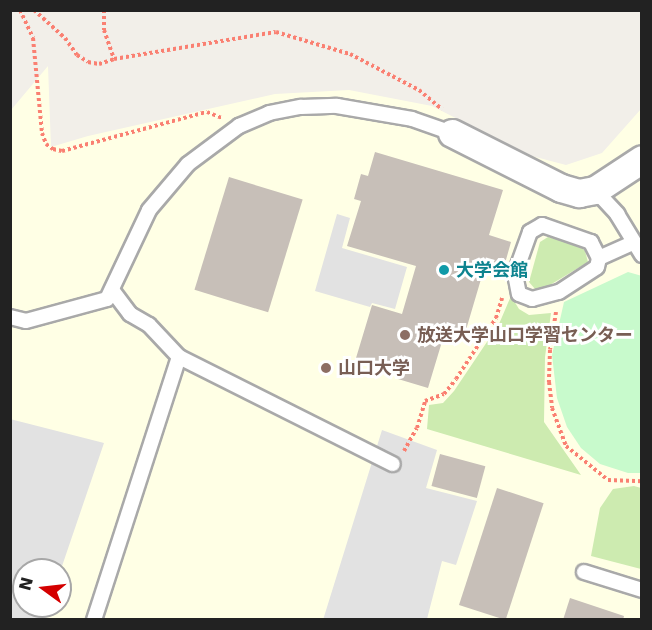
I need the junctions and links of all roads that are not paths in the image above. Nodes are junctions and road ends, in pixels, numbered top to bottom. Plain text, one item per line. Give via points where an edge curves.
1 (452, 133) joint
2 (642, 159) edge
3 (595, 190) junction
4 (633, 243) junction
5 (642, 255) edge
6 (599, 258) junction
7 (112, 290) junction
8 (10, 317) edge
9 (179, 357) junction
10 (393, 464) road end
11 (584, 572) dead end
12 (642, 590) edge
13 (94, 620) edge

1 - 3 street via 561,188 579,193
1 - 7 lane via 412,118 337,106 301,106 269,113 239,126 188,164 149,210
2 - 3 street
3 - 4 lane via 617,214
4 - 5 lane
4 - 6 lane
6 - 6 lane via 597,267 559,292 532,299 519,294 515,274 530,232 542,225 591,242
7 - 8 lane via 107,299 61,312 26,321
7 - 9 lane via 130,314 149,325
9 - 10 lane
9 - 13 lane
11 - 12 lane

